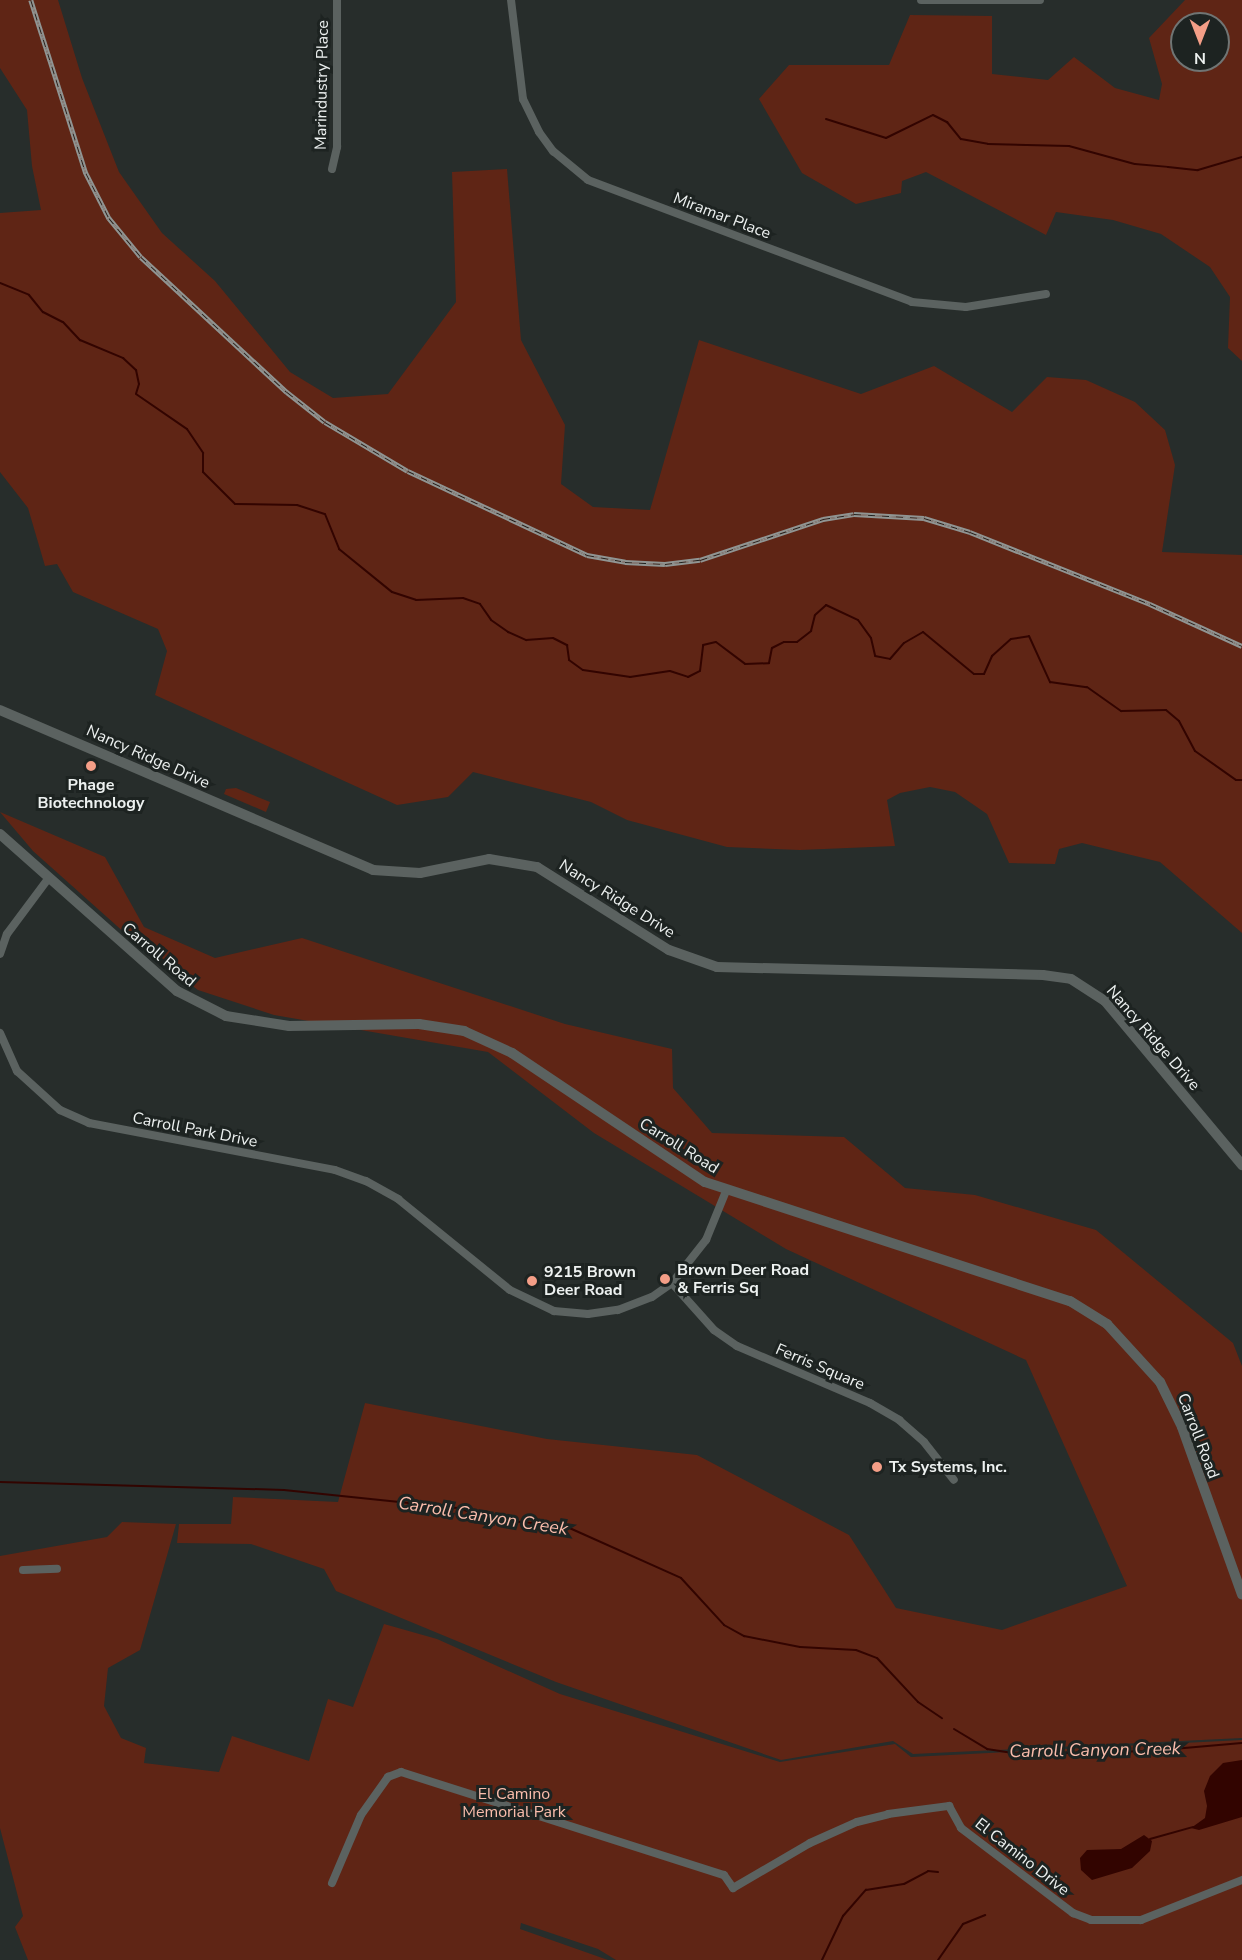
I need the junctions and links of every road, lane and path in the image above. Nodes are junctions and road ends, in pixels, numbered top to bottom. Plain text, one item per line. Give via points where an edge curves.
1 (337, 0) edge
2 (511, 0) edge
3 (921, 0) edge
4 (1040, 1) edge
5 (332, 170) dead end
6 (1046, 294) dead end
7 (0, 710) edge
8 (0, 834) edge
9 (48, 879) junction
10 (0, 954) edge
11 (0, 1033) edge
12 (1242, 1165) edge
13 (726, 1191) junction
14 (672, 1283) junction
15 (954, 1480) dead end
16 (57, 1569) dead end
17 (23, 1570) dead end
18 (1242, 1595) edge
19 (1242, 1880) edge
20 (332, 1883) dead end

1 - 5 street, Marindustry Place via 337,147
2 - 6 street, Miramar Place via 523,99 553,151 588,180 912,302 966,307
3 - 4 street
7 - 12 main road, Nancy Ridge Drive via 373,870 420,873 489,859 537,867 669,950 717,967 1043,975 1071,979 1105,1001
8 - 9 main road, Carroll Road
9 - 10 street via 7,934
9 - 13 main road, Carroll Road via 190,1000 254,1023 419,1024 464,1031 512,1053 686,1172
11 - 14 street, Carroll Park Drive via 17,1071 60,1110 89,1123 335,1170 366,1181 416,1213 510,1290 554,1311 588,1314 618,1310
13 - 14 street via 706,1240
13 - 18 main road, Carroll Road via 1039,1288 1107,1324 1160,1382 1182,1427
14 - 15 street, Ferris Square via 714,1330 737,1346 870,1403 899,1420 924,1442
16 - 17 street
19 - 20 street, El Camino Drive via 1141,1920 1091,1920 1073,1913 961,1828 949,1806 857,1822 810,1843 733,1888 724,1875 401,1772 388,1778 360,1815

